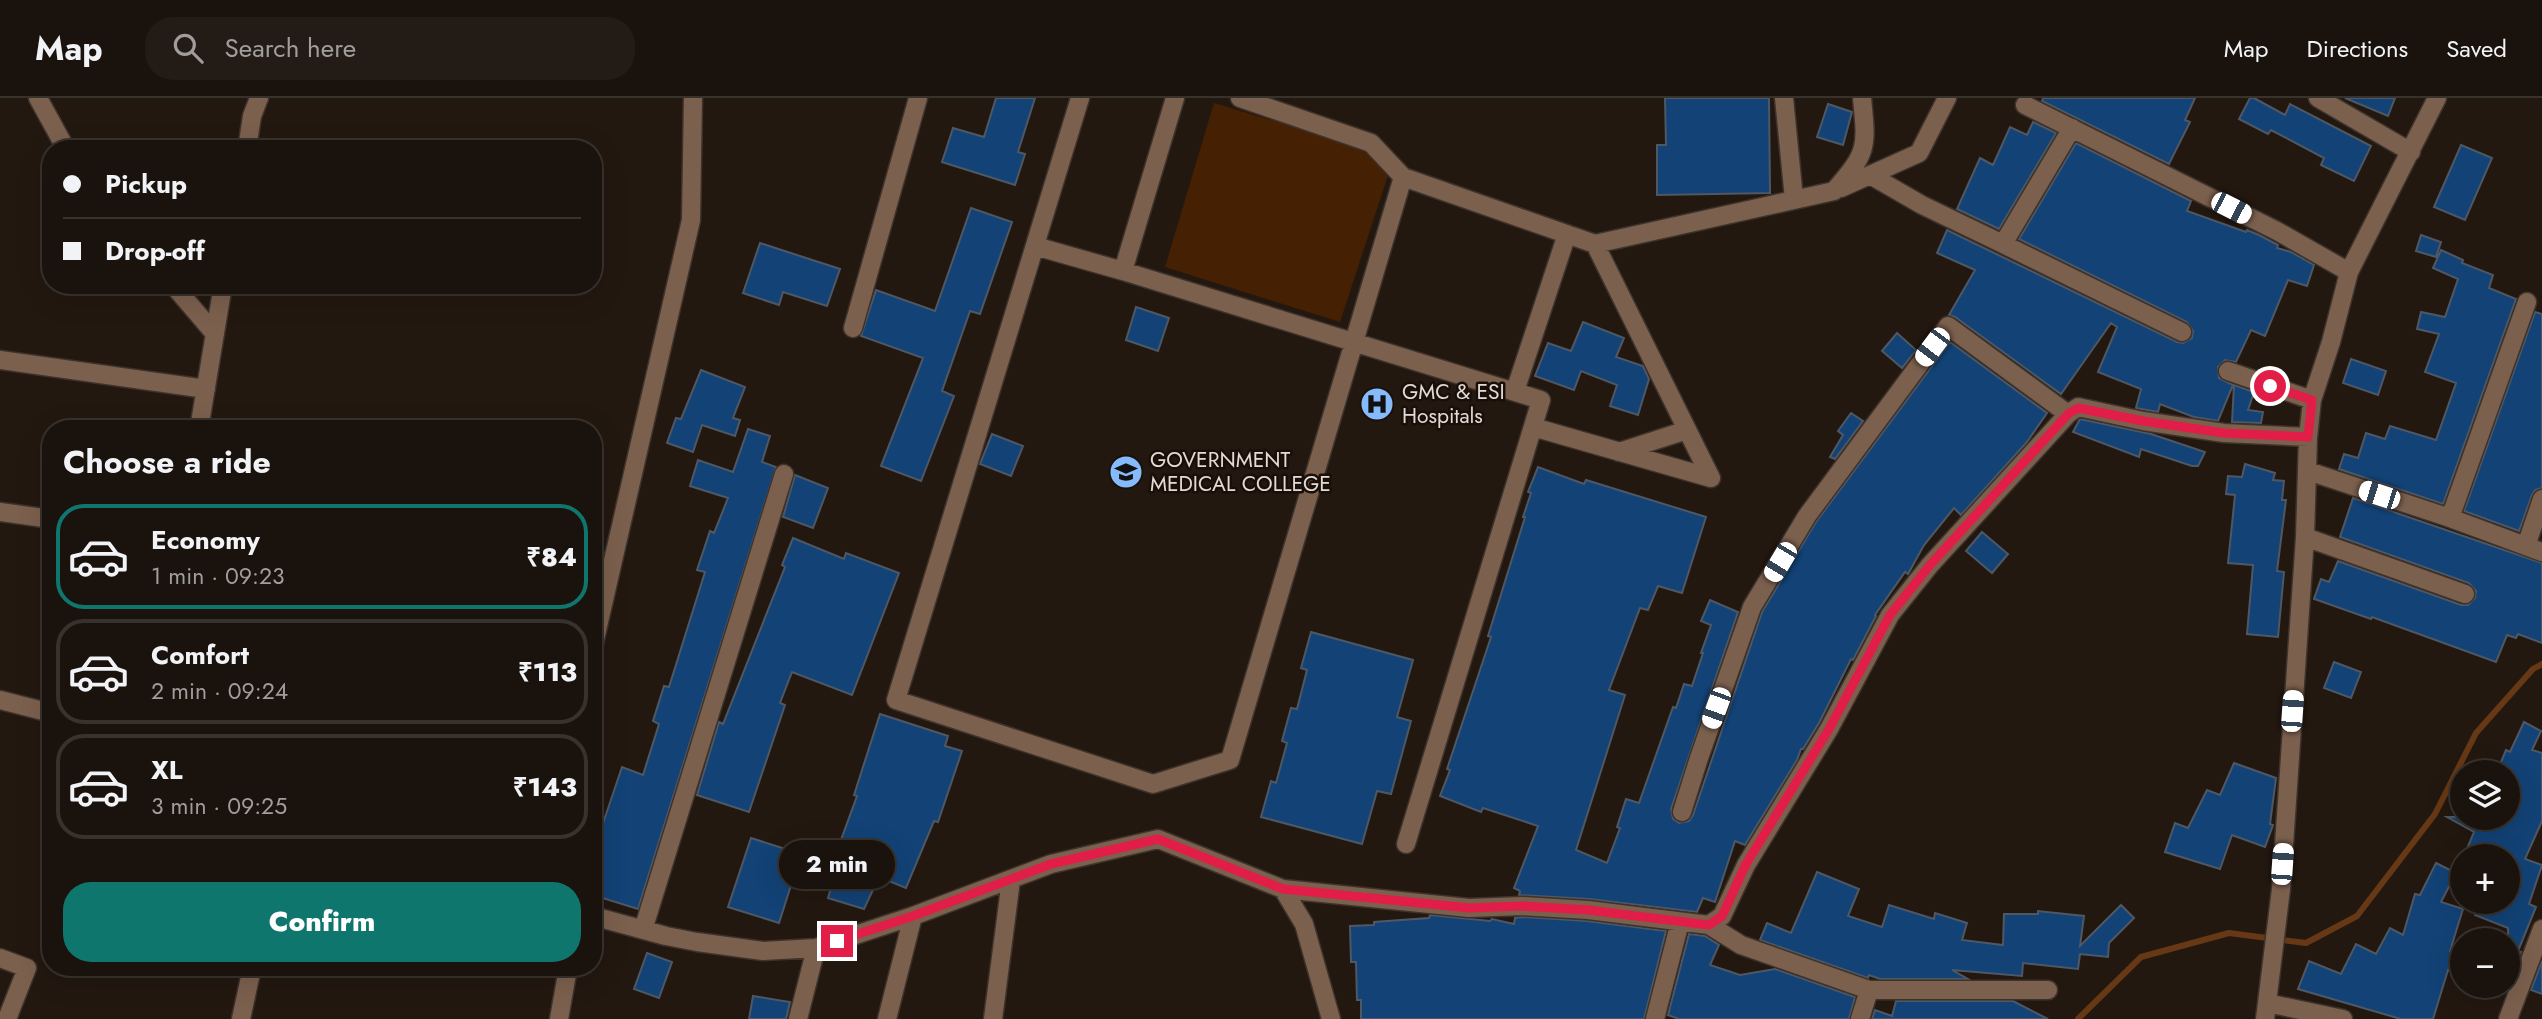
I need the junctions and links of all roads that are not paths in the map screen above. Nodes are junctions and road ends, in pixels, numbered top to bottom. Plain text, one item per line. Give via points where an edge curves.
1 (38, 98) edge
2 (259, 98) edge
3 (693, 98) edge
4 (918, 98) edge
5 (1080, 98) edge
6 (1175, 98) edge
7 (1240, 98) edge
8 (1784, 98) edge
9 (1862, 98) edge
10 (1947, 98) edge
11 (2318, 98) edge
12 (2437, 98) edge
13 (2025, 105) dead end
14 (2072, 128) junction
15 (61, 140) edge
16 (248, 140) edge
17 (2411, 152) junction
18 (1870, 175) junction
19 (1403, 177) junction
20 (1834, 191) junction
21 (1794, 199) junction
22 (1567, 234) junction
23 (1595, 244) junction
24 (2003, 244) junction
25 (1035, 246) junction
26 (1123, 271) junction
27 (2349, 272) junction
28 (181, 294) edge
29 (222, 294) edge
30 (2527, 302) dead end
31 (853, 328) dead end
32 (2182, 332) dead end
33 (215, 334) junction
34 (1354, 342) junction
35 (0, 360) edge
36 (2228, 371) dead end
37 (206, 389) junction
38 (1515, 391) junction
39 (2312, 400) junction
40 (2068, 414) junction
41 (201, 420) edge
42 (1533, 427) junction
43 (1687, 430) junction
44 (2308, 437) junction
45 (1619, 452) junction
46 (2308, 471) junction
47 (784, 474) dead end
48 (2542, 499) edge
49 (0, 512) edge
50 (42, 518) edge
51 (2449, 518) junction
52 (2305, 537) junction
53 (2534, 549) edge
54 (2465, 594) dead end
55 (602, 609) edge
56 (0, 700) edge
57 (42, 711) edge
58 (1682, 812) dead end
59 (1406, 844) dead end
60 (1011, 880) junction
61 (1283, 889) junction
62 (913, 916) junction
63 (602, 919) edge
64 (1680, 922) junction
65 (1709, 925) junction
66 (2542, 929) edge
67 (643, 930) junction
68 (816, 948) junction
69 (0, 958) edge
70 (250, 976) edge
71 (567, 976) edge
72 (1869, 990) junction
73 (2048, 990) dead end
74 (2266, 1011) edge
75 (7, 1019) edge
76 (241, 1019) edge
77 (559, 1019) edge
78 (798, 1019) edge
79 (887, 1019) edge
80 (993, 1019) edge
81 (1331, 1019) edge
82 (1655, 1019) edge
83 (1860, 1019) edge
84 (2343, 1019) edge
85 (2508, 1019) edge

1 - 15 street
2 - 16 street
3 - 55 street via 691,220
4 - 31 street
5 - 25 street
6 - 26 street
7 - 19 street via 1371,143
8 - 21 street
9 - 20 street via 1866,140 1857,165
10 - 18 street via 1919,153
11 - 17 street
12 - 17 street
13 - 14 street
14 - 24 street
14 - 27 street
17 - 27 street
18 - 20 street
18 - 24 street
19 - 22 street
19 - 34 street
20 - 21 street
21 - 23 street
22 - 23 street
22 - 38 street
23 - 43 street
24 - 32 street
25 - 26 street
25 - 34 street via 896,700 1153,785 1230,760
26 - 34 street
27 - 39 street
28 - 33 street
29 - 33 street
30 - 51 street
33 - 37 street
34 - 38 street
35 - 37 street
36 - 39 street
37 - 41 street
38 - 42 street via 1541,400
39 - 44 street
40 - 44 street via 2078,408 2224,433
40 - 58 street via 1948,326 1807,516 1752,607
40 - 65 street via 1890,615 1829,729 1746,864 1722,916
42 - 45 street
42 - 59 street
43 - 45 street
43 - 45 street via 1711,478
44 - 46 street
46 - 51 street
46 - 52 street
47 - 67 street
48 - 53 street
49 - 50 street
51 - 53 street
52 - 54 street
52 - 74 street via 2281,889
56 - 57 street
60 - 61 street via 1051,864 1158,839
60 - 62 street
60 - 80 street
61 - 64 street via 1469,908 1588,910
61 - 81 street via 1304,924
62 - 68 street
62 - 79 street
63 - 67 street
64 - 65 street
64 - 82 street
65 - 72 street via 1741,945
66 - 85 street
67 - 68 street via 763,951
68 - 78 street
69 - 75 street via 27,968
70 - 76 street
71 - 77 street
72 - 73 street
72 - 83 street
74 - 84 street

